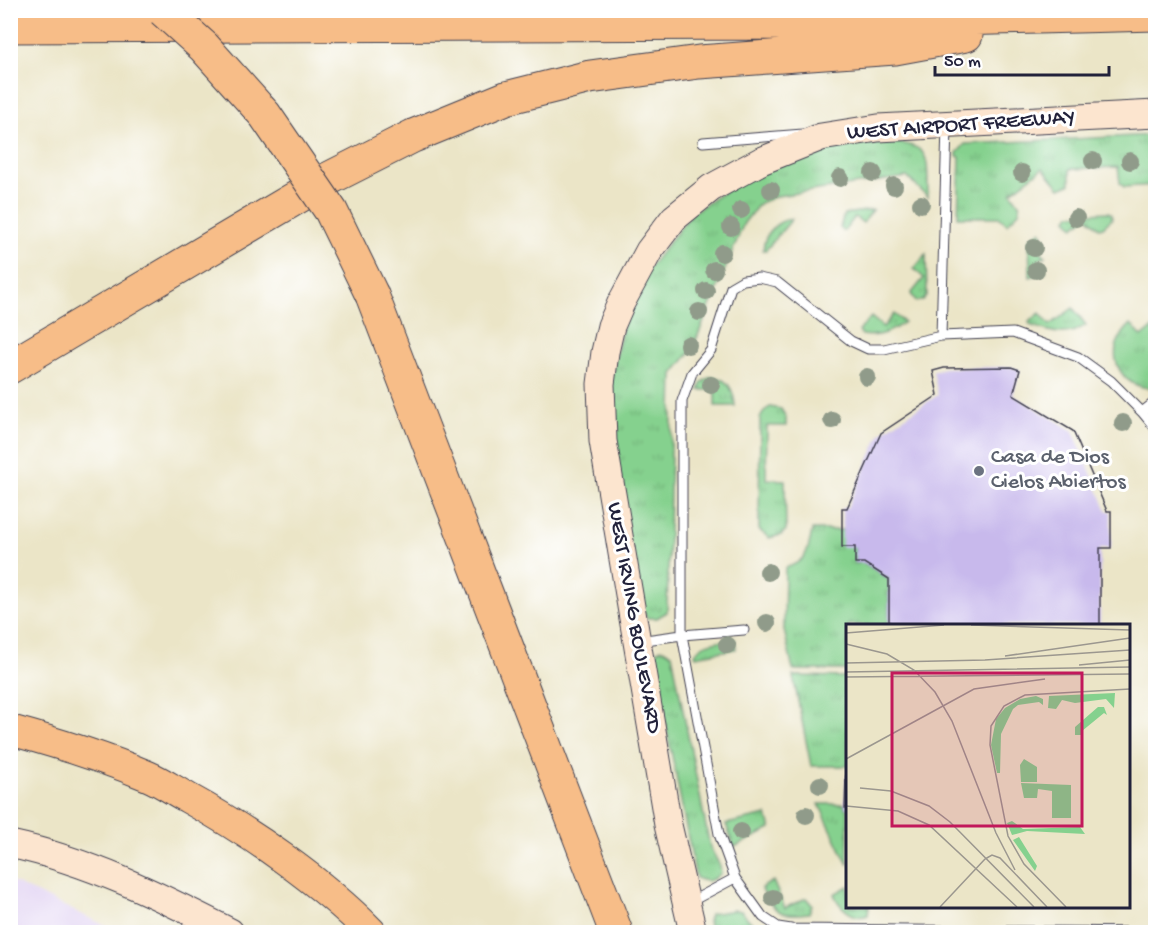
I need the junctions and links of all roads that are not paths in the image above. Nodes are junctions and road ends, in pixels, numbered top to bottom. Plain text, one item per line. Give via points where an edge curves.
1 (164, 10) edge
2 (1155, 14) edge
3 (1061, 17) junction
4 (10, 26) edge
5 (1155, 114) edge
6 (947, 123) junction
7 (821, 137) junction
8 (703, 142) dead end
9 (621, 303) joint
10 (941, 336) junction
11 (10, 367) edge
12 (1155, 401) edge
13 (1142, 412) junction
14 (1155, 429) edge
15 (744, 630) dead end
16 (682, 635) junction
17 (636, 641) junction
18 (10, 730) edge
19 (10, 844) edge
20 (735, 878) junction
21 (686, 904) junction
22 (10, 930) edge
23 (1155, 932) edge
24 (21, 933) edge
25 (230, 933) edge
26 (371, 933) edge
27 (616, 933) edge
28 (693, 933) edge

1 - 27 highway, bridge via 266,115 331,210 372,295
2 - 3 highway
3 - 4 highway via 657,24
3 - 11 highway via 895,48 699,62 590,77 506,99 412,136 328,179
5 - 6 street, WEST AIRPORT FREEWAY
6 - 7 street, WEST AIRPORT FREEWAY
6 - 10 lane
7 - 8 lane via 798,134
7 - 9 street, WEST AIRPORT FREEWAY via 761,161 691,203 649,251
9 - 17 street, WEST IRVING BOULEVARD via 605,352 601,414
10 - 13 lane via 1013,333 1078,357 1111,381
10 - 16 lane via 868,349 851,341 777,282 759,278 731,287 711,350 692,373 682,400
12 - 13 lane
13 - 14 lane
15 - 16 lane
16 - 17 lane
16 - 20 lane via 719,834
17 - 21 street, WEST IRVING BOULEVARD
18 - 26 main road via 73,747 151,777 216,813 291,864
19 - 25 street via 110,874
20 - 21 lane
20 - 23 lane via 763,917 778,927 791,929
21 - 28 street, WEST IRVING BOULEVARD
22 - 24 lane

